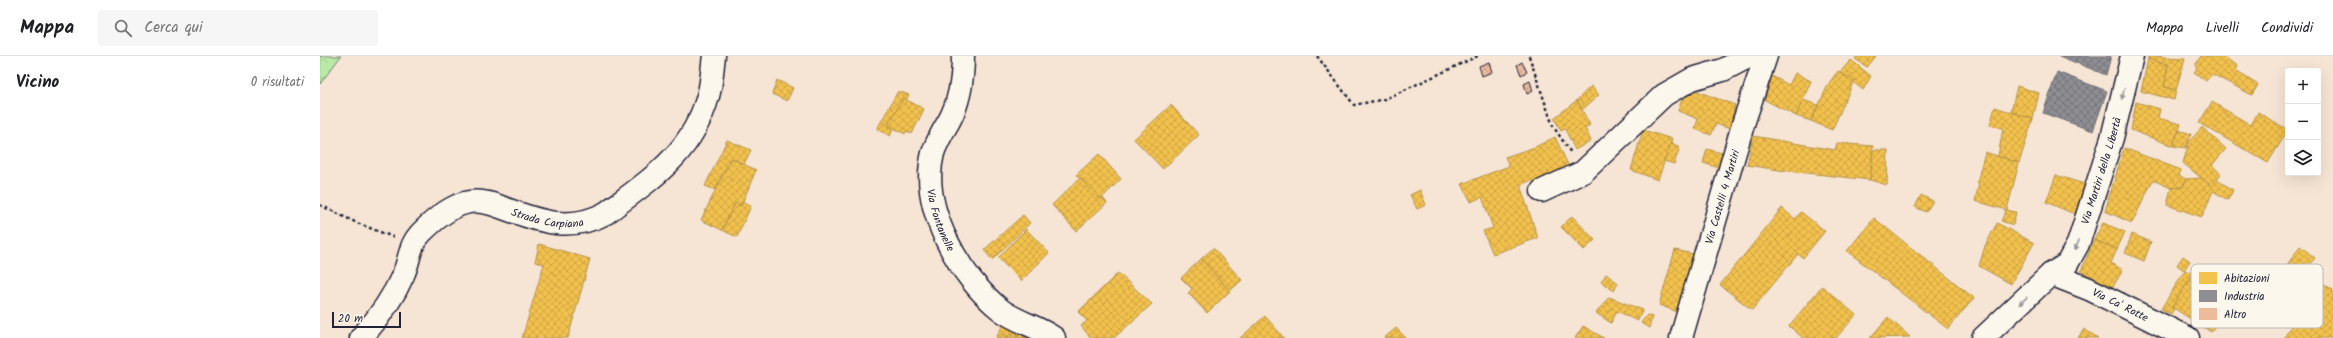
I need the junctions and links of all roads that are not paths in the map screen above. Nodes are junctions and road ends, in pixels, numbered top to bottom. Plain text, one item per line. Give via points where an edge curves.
1 (714, 56) edge
2 (963, 56) edge
3 (1750, 56) edge
4 (1766, 56) edge
5 (2132, 56) edge
6 (1542, 191) dead end
7 (2051, 274) junction
8 (361, 338) edge
9 (1054, 338) edge
10 (1681, 338) edge
11 (1983, 338) edge
12 (2188, 338) edge

1 - 8 street, Strada Carpiana via 708,96 682,150 663,169 606,213 582,223 560,224 528,217 485,202 465,203 422,231 411,245 404,273 393,296
2 - 9 street, Via Fontanelle via 961,83 954,109 931,163 932,191 943,230 955,258 986,298 1008,314
3 - 6 street via 1723,70 1692,80 1664,95 1583,172
4 - 10 street, Via Castelli 4 Martiri via 1744,121
5 -> 7 street, Via Martiri della Libertà via 2112,138 2078,244 2067,264
7 -> 11 street, Via Martiri della Libertà
7 - 12 street, Via Ca' Rotte via 2089,289

